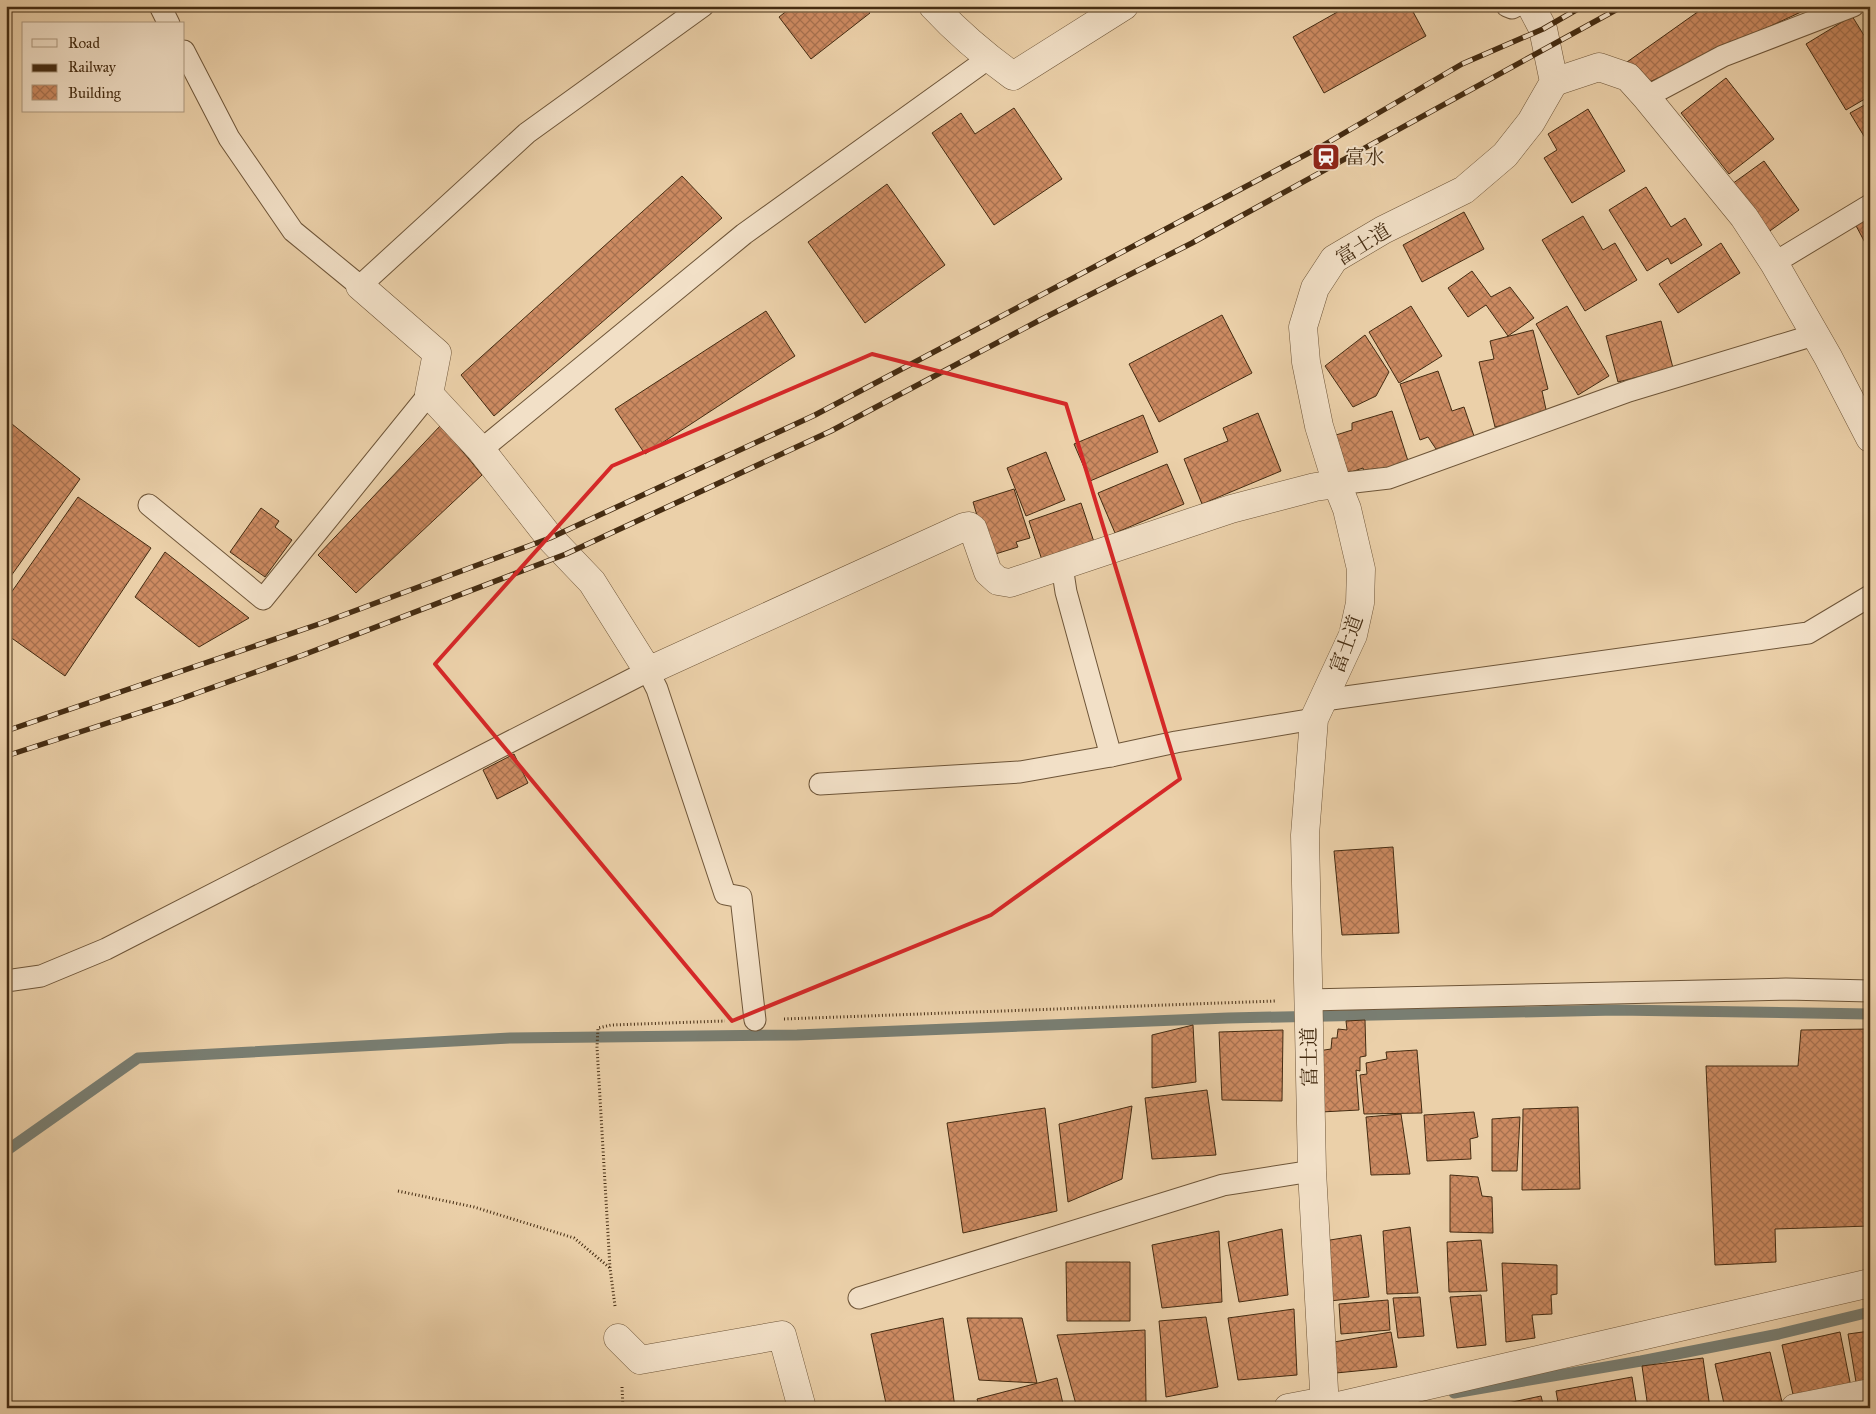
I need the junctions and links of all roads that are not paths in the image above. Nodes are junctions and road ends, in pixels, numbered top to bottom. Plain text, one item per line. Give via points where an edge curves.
1 (160, 6) edge
2 (703, 6) edge
3 (933, 6) edge
4 (1124, 6) edge
5 (1507, 6) edge
6 (1516, 6) edge
7 (1531, 6) edge
8 (1853, 6) edge
9 (168, 22) edge
10 (185, 53) edge
11 (989, 58) junction
12 (1554, 82) junction
13 (1646, 97) junction
14 (1870, 205) edge
15 (1774, 263) junction
16 (360, 286) junction
17 (1814, 335) junction
18 (429, 394) junction
19 (1870, 438) edge
20 (481, 450) junction
21 (1336, 484) junction
22 (149, 505) dead end
23 (1062, 566) junction
24 (1870, 596) edge
25 (648, 672) junction
26 (1319, 710) junction
27 (1111, 756) junction
28 (820, 784) dead end
29 (6, 980) edge
30 (1870, 991) edge
31 (1308, 1011) junction
32 (755, 1020) road end
33 (1312, 1171) junction
34 (1870, 1283) edge
35 (859, 1298) dead end
36 (618, 1338) road end
37 (1870, 1392) edge
38 (1326, 1406) edge
39 (802, 1408) edge
40 (1288, 1408) edge
41 (1795, 1408) edge

1 - 9 lane
2 - 16 lane via 527,133
3 - 11 street
4 - 11 street via 1013,76
5 - 6 lane
7 - 12 street via 1543,29
8 - 13 lane via 1723,56
10 - 16 lane via 229,138 293,231
11 - 20 lane via 744,234
12 - 13 street via 1599,66 1628,77
12 - 21 street, 富士道 via 1531,122 1505,155 1464,190 1383,230 1334,259 1315,288 1303,327 1306,362 1319,426
13 - 15 street via 1744,218
14 - 15 lane
15 - 17 street
16 - 18 street via 437,353
17 - 19 street
17 - 21 lane via 1629,391 1390,478
18 - 20 street
18 - 22 lane via 263,599
20 - 25 street via 550,538 592,582
21 - 23 street via 1230,509
21 - 26 street, 富士道 via 1347,509 1362,569 1360,603 1353,635
23 - 25 street via 1010,583 998,581 988,572 973,529 964,527
23 - 27 lane via 1066,592
24 - 26 lane via 1808,633
25 - 29 lane via 106,949 41,976
25 - 32 lane via 657,689 725,894 741,897
26 - 27 lane
26 - 31 street, 富士道 via 1305,835
27 - 28 lane via 1020,772
30 - 31 lane via 1776,990
31 - 33 street, 富士道
33 - 35 lane via 1223,1185
33 - 38 street, 富士道
34 - 38 street
36 - 39 street via 640,1360 782,1335
37 - 41 street
38 - 40 street

